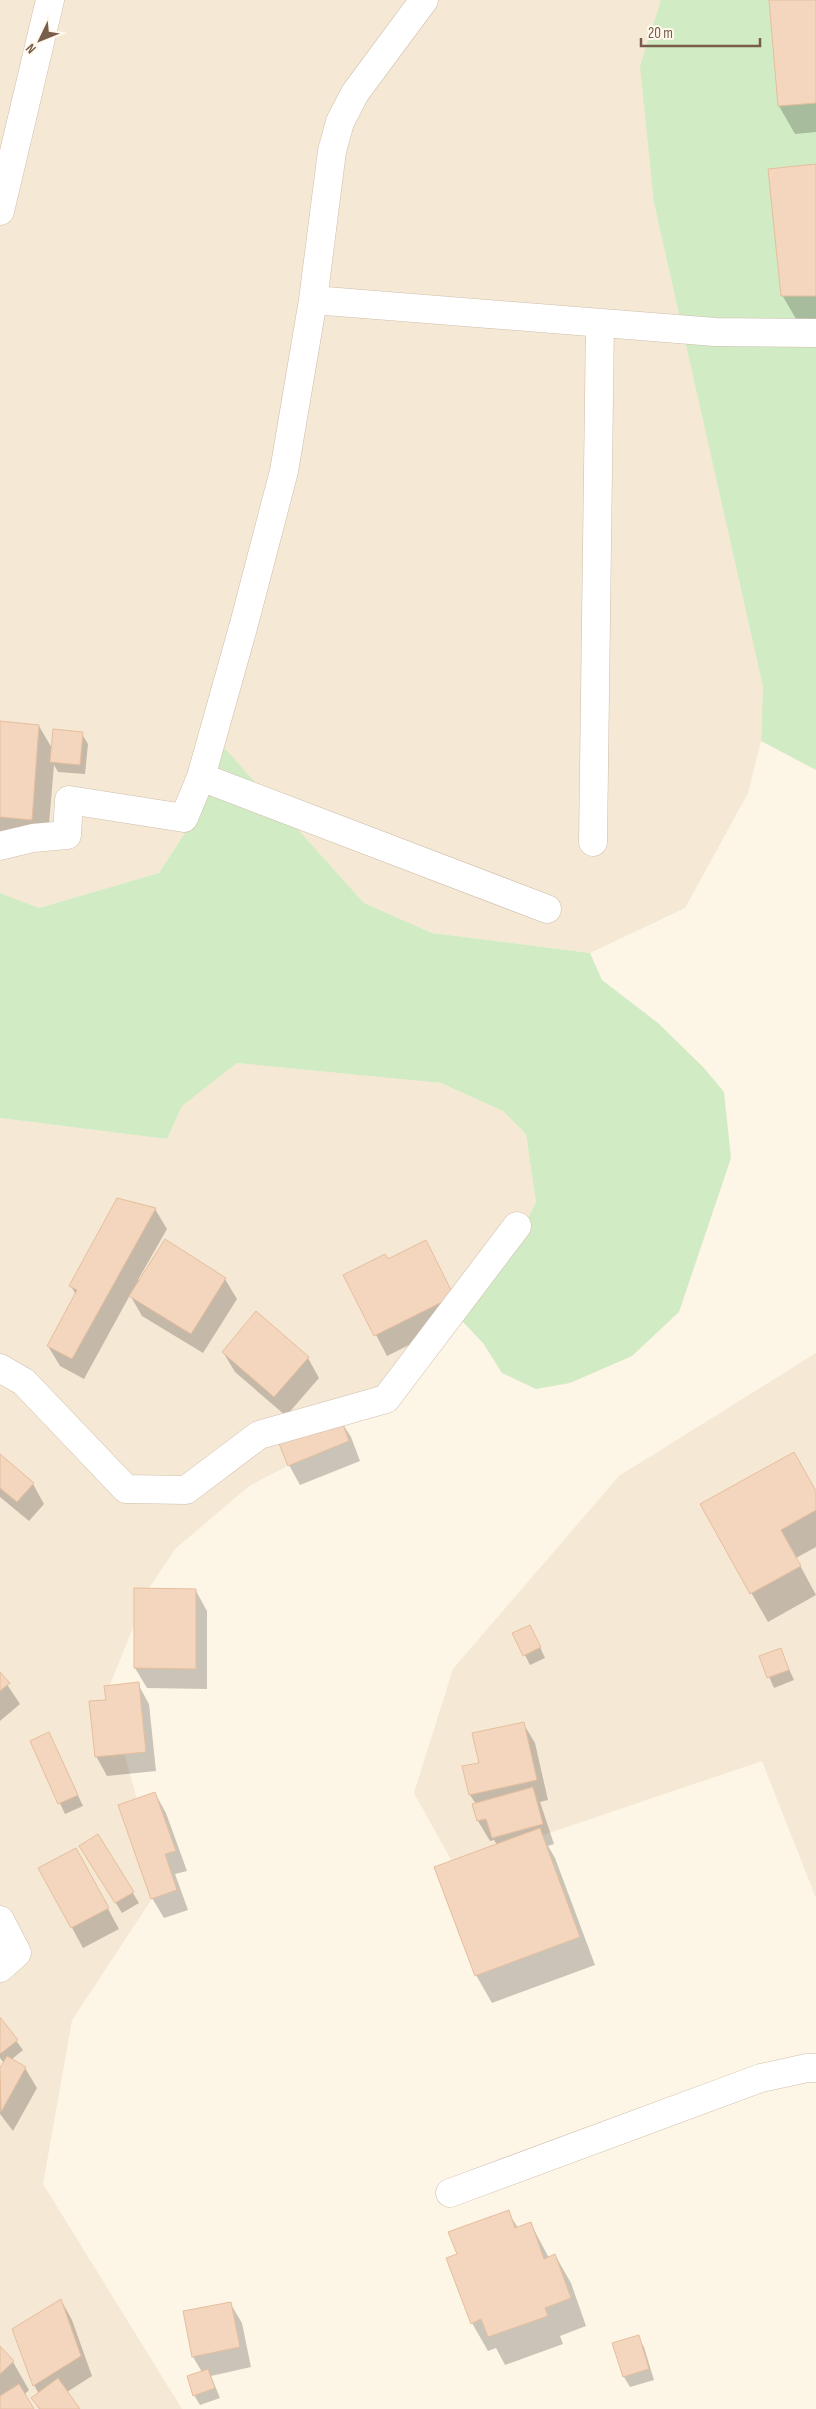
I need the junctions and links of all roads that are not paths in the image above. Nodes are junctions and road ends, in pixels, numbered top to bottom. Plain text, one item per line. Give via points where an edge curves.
1 (50, 0) edge
2 (424, 0) edge
3 (0, 211) edge
4 (313, 300) junction
5 (600, 323) junction
6 (816, 333) edge
7 (200, 777) junction
8 (593, 842) dead end
9 (0, 846) edge
10 (547, 909) dead end
11 (517, 1226) dead end
12 (0, 1368) edge
13 (0, 1920) edge
14 (0, 1968) edge
15 (816, 2068) edge
16 (450, 2193) dead end

1 - 3 street
2 - 4 street via 355,93 340,122 332,151
4 - 5 street
4 - 7 street via 284,470
5 - 6 street via 715,332
5 - 8 street
7 - 9 street via 184,818 69,800 67,835 33,838
7 - 10 street
11 - 12 street via 386,1399 259,1435 186,1490 126,1489 24,1382
13 - 14 street via 17,1953
15 - 16 street via 761,2078

